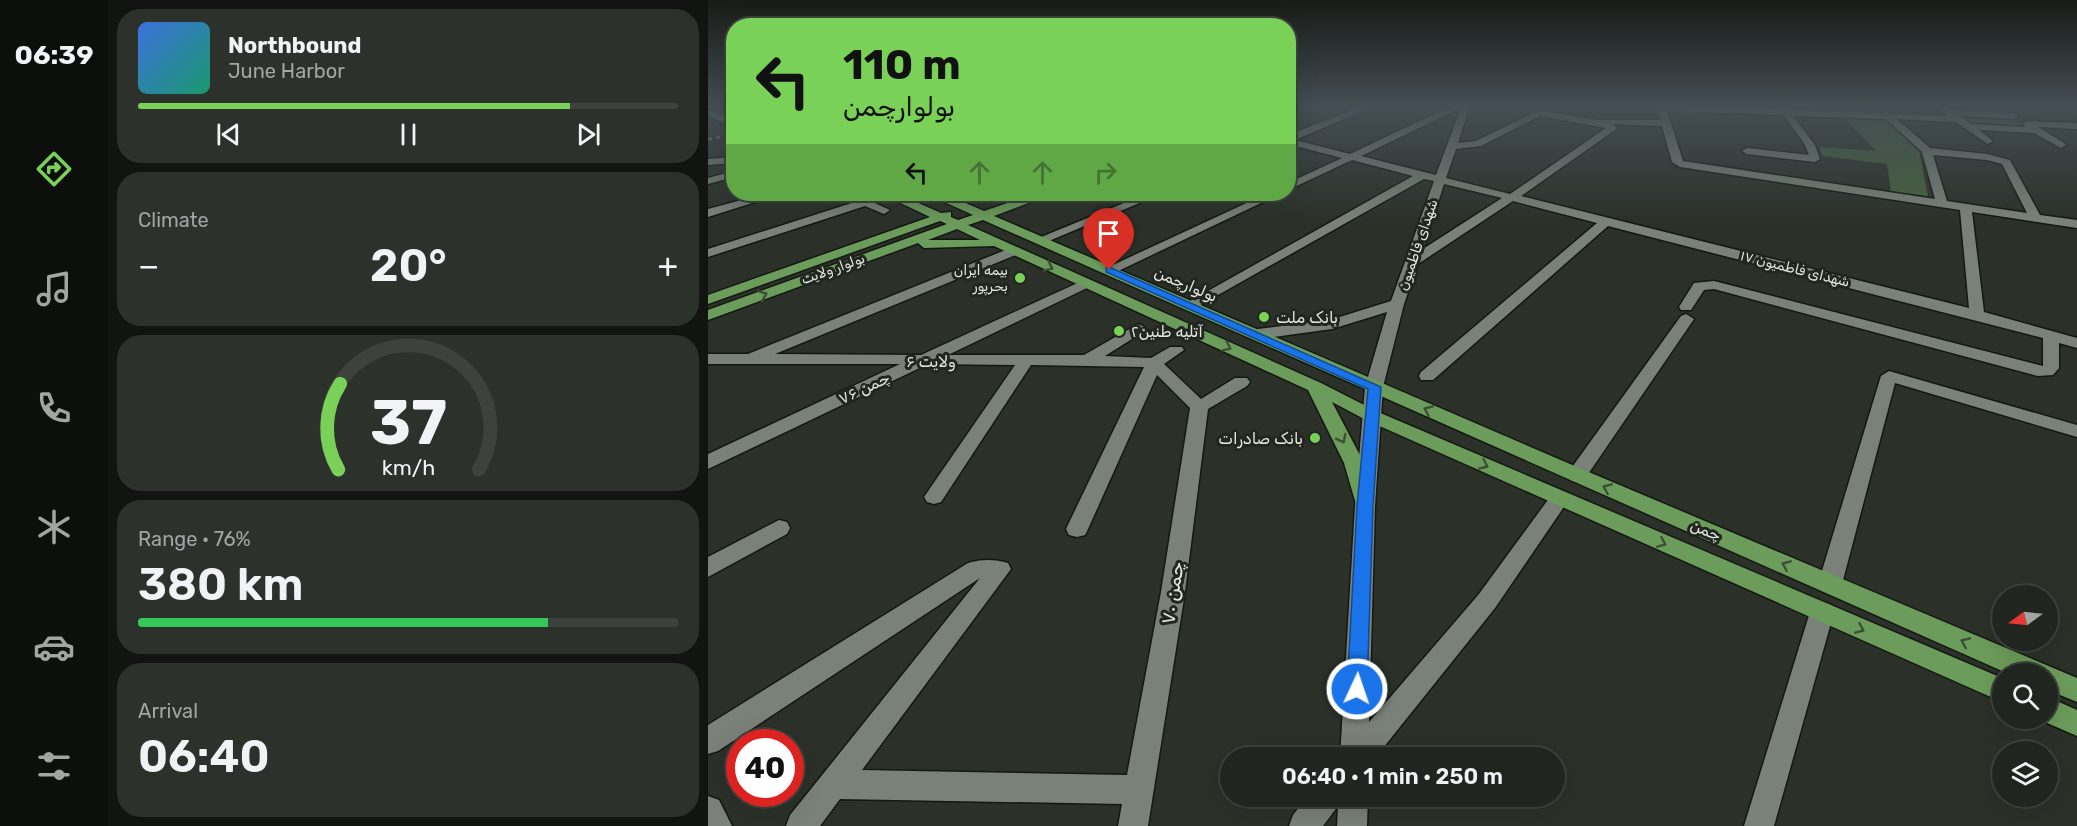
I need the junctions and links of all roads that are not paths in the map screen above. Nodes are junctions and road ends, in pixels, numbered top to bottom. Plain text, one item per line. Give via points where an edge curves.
1 (1301, 144) edge
2 (1380, 144) edge
3 (1479, 144) edge
4 (1587, 144) edge
5 (1672, 144) edge
6 (1745, 144) edge
7 (1804, 144) edge
8 (1919, 144) edge
9 (1452, 146) joint
10 (1747, 151) junction
11 (1927, 151) junction
12 (1352, 157) junction
13 (726, 161) edge
14 (708, 162) edge
15 (1737, 174) junction
16 (1423, 175) junction
17 (726, 176) edge
18 (1441, 179) junction
19 (708, 181) edge
20 (1296, 183) edge
21 (1512, 197) junction
22 (750, 201) edge
23 (907, 201) edge
24 (952, 201) edge
25 (989, 201) edge
26 (1025, 201) edge
27 (1036, 201) edge
28 (1138, 201) edge
29 (1259, 201) edge
30 (865, 202) joint
31 (1942, 203) junction
32 (916, 205) junction
33 (1966, 207) junction
34 (968, 208) junction
35 (884, 210) dead end
36 (708, 213) edge
37 (983, 216) junction
38 (942, 217) junction
39 (2035, 217) junction
40 (1022, 221) junction
41 (1606, 221) junction
42 (2077, 224) edge
43 (958, 225) junction
44 (1040, 240) junction
45 (890, 242) junction
46 (1007, 248) junction
47 (708, 252) edge
48 (1413, 261) junction
49 (1109, 270) junction
50 (1084, 284) junction
51 (708, 300) edge
52 (1397, 304) junction
53 (1190, 305) junction
54 (708, 315) edge
55 (1977, 315) junction
56 (1138, 329) dead end
57 (1258, 334) junction
58 (2051, 336) junction
59 (2077, 343) edge
60 (1176, 350) dead end
61 (708, 359) edge
62 (729, 360) junction
63 (746, 360) junction
64 (1026, 360) junction
65 (1088, 360) junction
66 (922, 361) junction
67 (1155, 363) junction
68 (708, 375) edge
69 (1427, 376) dead end
70 (1241, 382) dead end
71 (1315, 387) junction
72 (1374, 387) junction
73 (1199, 407) junction
74 (1372, 416) junction
75 (2077, 431) edge
76 (708, 462) edge
77 (1577, 475) junction
78 (934, 497) dead end
79 (1560, 498) junction
80 (1365, 506) junction
81 (779, 528) dead end
82 (1077, 529) dead end
83 (708, 568) edge
84 (1830, 584) junction
85 (1822, 612) junction
86 (2013, 663) edge
87 (2058, 682) edge
88 (1992, 686) edge
89 (2077, 690) edge
90 (2058, 714) edge
91 (2077, 723) edge
92 (708, 741) edge
93 (1356, 747) edge
94 (1365, 747) edge
95 (833, 784) junction
96 (1139, 790) junction
97 (1319, 807) edge
98 (1353, 807) edge
99 (708, 811) edge
100 (717, 826) edge
101 (801, 826) edge
102 (1133, 826) edge
103 (1304, 826) edge
104 (1352, 826) edge
105 (1759, 826) edge

1 - 12 street, شهدای فاطمیون ۱۷
2 - 12 street
3 - 9 street
4 - 21 street
5 - 15 street via 1680,164
6 - 10 street
7 - 10 street via 1815,159
8 - 11 street
9 - 18 street, شهدای فاطمیون
10 - 15 street
11 - 31 street
11 - 39 street via 2007,162
12 - 16 street, شهدای فاطمیون ۱۷
12 - 20 street
13 - 14 street
15 - 31 street
16 - 18 street, شهدای فاطمیون ۱۷
16 - 53 street
17 - 19 street
18 - 21 street, شهدای فاطمیون ۱۷
18 - 48 street, شهدای فاطمیون
21 - 41 street, شهدای فاطمیون ۱۷
21 - 48 street
22 - 36 street
23 - 32 main road
24 - 34 main road
25 - 34 main road
26 - 37 main road
27 - 40 main road
28 - 44 street
29 - 49 street
30 - 35 street
30 - 47 street
31 - 33 street
32 - 38 main road
32 - 45 main road
33 - 39 street
33 - 55 street
34 - 37 main road, بولوارچمن
34 - 38 main road, بولوار ولایت
37 - 40 main road, بولوارچمن
37 - 43 main road, بولوار ولایت
38 - 43 main road
38 - 45 main road, بولوار ولایت
39 - 42 street
40 - 44 main road, بولوارچمن
41 - 55 street, شهدای فاطمیون ۱۷
41 - 69 street
43 - 45 main road, بولوار ولایت
43 - 46 main road
44 - 49 main road, بولوارچمن
45 - 46 main road via 957,242
45 - 51 main road, بولوار ولایت
54 -> 45 main road, بولوار ولایت
46 -> 50 main road
46 - 63 street
48 - 52 street, شهدای فاطمیون
49 - 53 main road, بولوارچمن
50 - 66 street, چمن ۷۶
50 -> 71 main road
52 - 57 street via 1332,324
52 - 72 street, شهدای فاطمیون
53 - 57 main road, بولوارچمن
55 - 58 street, شهدای فاطمیون ۱۷
56 - 65 street
57 - 72 main road, بولوارچمن
58 - 59 street, شهدای فاطمیون ۱۷
58 - 77 street via 2051,368 2038,371 1714,285 1699,286 1686,313
60 - 67 street
61 - 62 street, ولایت ۶
62 - 63 street, ولایت ۶
62 - 68 street
63 - 66 street, ولایت ۶
64 - 65 street, ولایت ۶
64 - 66 street, ولایت ۶
64 - 78 street
65 - 67 street, ولایت ۶
66 - 76 street, چمن ۷۶
67 - 73 street
67 - 82 street
70 - 73 street
71 - 74 main road, چمن
71 -> 80 main road via 1354,463
72 - 74 street, شهدای فاطمیون
77 -> 72 main road, چمن
73 - 96 street, چمن ۷۰
74 -> 79 main road, چمن
74 - 80 street
75 - 84 street via 1889,376
77 - 79 main road
84 -> 77 main road, چمن
79 -> 85 main road, چمن
79 - 94 street via 1486,601
80 - 93 street
81 - 83 street
84 - 85 main road
86 -> 84 main road, چمن
85 -> 88 main road, چمن
85 - 105 street
87 - 89 main road
90 - 91 main road
92 - 95 street via 976,569 1000,569
95 - 96 street
95 - 101 street
96 - 102 street, چمن ۷۰
97 - 103 street
98 - 104 street
99 - 100 street

